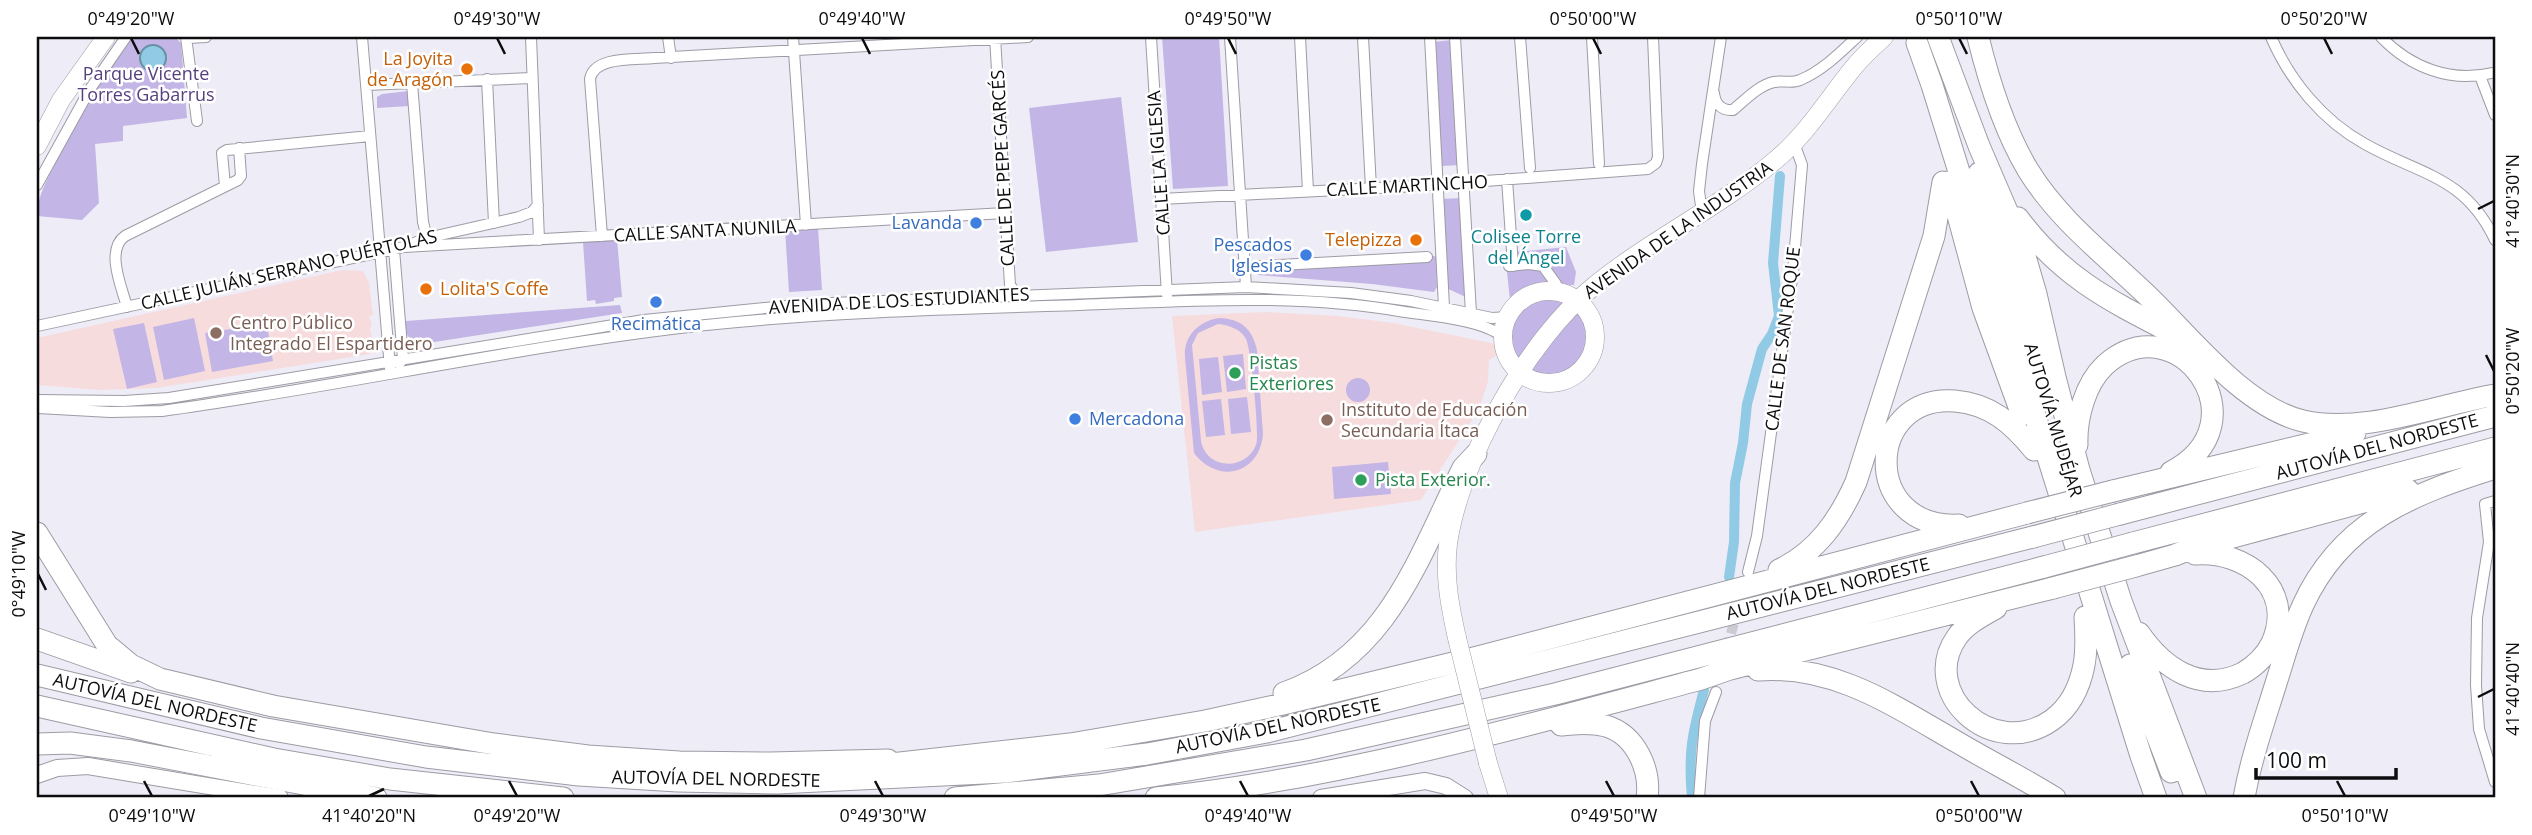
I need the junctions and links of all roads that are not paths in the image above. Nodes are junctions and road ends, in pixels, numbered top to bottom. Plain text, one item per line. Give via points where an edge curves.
1 (106, 37) edge
2 (116, 37) edge
3 (126, 37) edge
4 (206, 37) edge
5 (362, 37) edge
6 (531, 37) edge
7 (668, 37) edge
8 (793, 37) edge
9 (1028, 37) edge
10 (1151, 37) edge
11 (1230, 37) edge
12 (1300, 37) edge
13 (1363, 37) edge
14 (1430, 37) edge
15 (1455, 37) edge
16 (1520, 37) edge
17 (1591, 37) edge
18 (1653, 37) edge
19 (1721, 37) edge
20 (1857, 37) edge
21 (1869, 37) edge
22 (1884, 37) edge
23 (1938, 37) edge
24 (2271, 37) edge
25 (2381, 37) edge
26 (187, 38) edge
27 (995, 38) edge
28 (892, 40) edge
29 (1978, 41) edge
30 (794, 51) junction
31 (93, 53) junction
32 (671, 58) junction
33 (1856, 64) junction
34 (531, 78) junction
35 (487, 79) junction
36 (412, 83) junction
37 (366, 85) junction
38 (1714, 93) junction
39 (2495, 115) edge
40 (197, 121) dead end
41 (370, 136) junction
42 (1794, 143) junction
43 (37, 146) edge
44 (239, 148) junction
45 (1943, 159) junction
46 (1599, 164) dead end
47 (1530, 168) dead end
48 (1507, 180) junction
49 (1464, 183) junction
50 (1439, 184) junction
51 (37, 185) edge
52 (225, 186) junction
53 (1371, 188) junction
54 (1308, 191) junction
55 (1240, 194) junction
56 (2002, 197) junction
57 (1161, 199) junction
58 (538, 205) junction
59 (1005, 213) junction
60 (1702, 213) junction
61 (494, 223) junction
62 (806, 225) junction
63 (601, 236) junction
64 (427, 238) junction
65 (539, 240) junction
66 (2495, 240) edge
67 (399, 248) junction
68 (380, 251) junction
69 (1427, 257) dead end
70 (1244, 267) junction
71 (1556, 284) dead end
72 (1246, 287) junction
73 (1167, 288) junction
74 (1018, 296) junction
75 (1411, 301) junction
76 (1577, 301) junction
77 (1167, 302) junction
78 (127, 307) junction
79 (1444, 307) junction
80 (1397, 310) junction
81 (1471, 313) junction
82 (1508, 317) junction
83 (37, 326) edge
84 (1503, 337) junction
85 (2198, 346) junction
86 (403, 359) junction
87 (389, 361) junction
88 (391, 374) junction
89 (1519, 374) junction
90 (37, 395) edge
91 (2495, 395) edge
92 (37, 400) edge
93 (96, 401) junction
94 (37, 408) edge
95 (2495, 416) edge
96 (2495, 448) edge
97 (2034, 450) junction
98 (1476, 454) junction
99 (2495, 468) edge
100 (2079, 470) junction
101 (2123, 489) junction
102 (2495, 501) edge
103 (1989, 524) junction
104 (37, 533) edge
105 (2175, 555) junction
106 (1748, 572) tunnel mouth
107 (2047, 590) junction
108 (1718, 594) junction
109 (2121, 601) junction
110 (2085, 617) junction
111 (37, 639) edge
112 (37, 675) edge
113 (160, 679) junction
114 (1708, 685) junction
115 (37, 706) edge
116 (1205, 721) junction
117 (37, 731) edge
118 (1500, 732) junction
119 (37, 744) edge
120 (361, 746) junction
121 (131, 751) junction
122 (946, 758) junction
123 (37, 775) edge
124 (2495, 782) edge
125 (280, 798) edge
126 (376, 798) edge
127 (563, 798) edge
128 (955, 798) edge
129 (1156, 798) edge
130 (1321, 798) edge
131 (1465, 798) edge
132 (1499, 798) edge
133 (1647, 798) edge
134 (1699, 798) edge
135 (2055, 798) edge
136 (2141, 798) edge
137 (2157, 798) edge
138 (2182, 798) edge
139 (2196, 798) edge
140 (2244, 798) edge

1 - 31 main road
2 - 31 street
3 - 51 street via 90,89
4 - 26 street
5 - 37 street
6 - 34 street
7 - 32 street
8 - 30 street
9 - 27 street
10 - 57 street, CALLE LA IGLESIA
11 - 55 street
12 - 54 street
13 - 53 street
14 - 50 street
15 - 49 street
16 - 47 street
17 - 46 street
18 - 48 street, CALLE MARTINCHO via 1658,157 1651,167
19 - 38 street
20 - 38 street via 1812,74 1795,82 1768,85 1733,110 1718,105
21 - 33 main road, AVENIDA DE LA INDUSTRIA
22 - 33 main road, AVENIDA DE LA INDUSTRIA
23 - 56 highway
23 - 138 highway, AUTOVÍA MUDÉJAR via 2107,599 2151,726
24 - 66 street via 2285,66 2326,115 2365,144 2456,188 2482,215
25 - 39 street via 2430,70 2454,76 2486,75
26 - 40 street
27 - 28 street
27 - 59 street, CALLE DE PEPE GARCÉS
28 - 30 street
29 - 85 highway via 2006,127 2044,194
30 - 32 street
30 - 62 street
31 - 43 main road
32 - 63 street via 607,63 595,67 590,79
33 - 42 main road, AVENIDA DE LA INDUSTRIA
34 - 35 street
34 - 58 street
35 - 36 street
35 - 61 street
36 - 37 street
36 - 64 street
37 - 41 street
38 - 60 street via 1699,185
41 - 44 street
41 - 68 street
42 - 60 main road, AVENIDA DE LA INDUSTRIA via 1746,184
42 - 106 street, CALLE DE SAN ROQUE via 1802,165 1793,271
44 - 52 street via 241,176
44 - 52 street via 222,153
45 - 97 highway via 1983,308
45 - 108 highway via 1943,190 1934,236 1856,482 1839,517 1800,558 1766,577
45 - 137 highway, AUTOVÍA MUDÉJAR via 1916,63 1917,43
48 - 49 street, CALLE MARTINCHO
48 - 71 street via 1510,266 1544,266
49 - 50 street, CALLE MARTINCHO
49 - 81 street
50 - 53 street, CALLE MARTINCHO
50 - 79 street
52 - 78 street via 120,240 115,253
53 - 54 street, CALLE MARTINCHO
54 - 55 street, CALLE MARTINCHO
55 - 57 street, CALLE MARTINCHO
55 - 70 street
56 - 85 highway via 2036,242 2068,272 2104,297
56 - 100 highway via 2036,293
57 - 73 street, CALLE LA IGLESIA
58 - 61 street, CALLE JULIÁN SERRANO PUÉRTOLAS via 527,215
58 - 65 street
59 - 62 street, CALLE SANTA NUNILA
59 - 74 street, CALLE DE PEPE GARCÉS via 1010,285
60 - 76 main road, AVENIDA DE LA INDUSTRIA via 1640,251
61 - 64 street, CALLE JULIÁN SERRANO PUÉRTOLAS
62 - 63 street, CALLE SANTA NUNILA
63 - 65 street, CALLE SANTA NUNILA
64 - 67 street, CALLE JULIÁN SERRANO PUÉRTOLAS
65 - 67 street, CALLE SANTA NUNILA
67 - 68 street, CALLE JULIÁN SERRANO PUÉRTOLAS
67 - 86 street
68 - 78 street, CALLE JULIÁN SERRANO PUÉRTOLAS
68 - 87 street
69 - 70 street
70 - 72 street
72 - 73 street, AVENIDA DE LOS ESTUDIANTES
72 - 75 street, AVENIDA DE LOS ESTUDIANTES via 1328,290
73 - 74 street, AVENIDA DE LOS ESTUDIANTES
73 - 77 street, CALLE LA IGLESIA
74 - 86 street, AVENIDA DE LOS ESTUDIANTES via 738,309
75 - 79 street, AVENIDA DE LOS ESTUDIANTES
75 - 80 street
76 - 82 main road via 1559,292 1539,292 1518,304
76 - 89 main road, AVENIDA DE LA INDUSTRIA via 1545,335
76 - 89 main road via 1594,331 1592,353 1584,366 1566,380 1551,383
77 - 80 street, AVENIDA DE LOS ESTUDIANTES via 1287,300
77 - 88 street, AVENIDA DE LOS ESTUDIANTES via 807,316 705,325
78 - 83 street, CALLE JULIÁN SERRANO PUÉRTOLAS
79 - 81 street, AVENIDA DE LOS ESTUDIANTES
80 - 84 street, AVENIDA DE LOS ESTUDIANTES via 1488,328
81 - 82 street, AVENIDA DE LOS ESTUDIANTES
82 - 84 main road
84 - 89 main road
85 - 91 highway via 2266,405 2305,422 2376,421
86 - 87 street, AVENIDA DE LOS ESTUDIANTES
86 - 88 street
87 - 88 street
87 - 93 street, AVENIDA DE LOS ESTUDIANTES via 198,394
88 - 94 street, AVENIDA DE LOS ESTUDIANTES via 146,412
89 - 98 main road, AVENIDA DE LA INDUSTRIA
90 - 93 street, AVENIDA DE LOS ESTUDIANTES
91 - 101 highway
92 - 93 street, AVENIDA DE LOS ESTUDIANTES
95 - 120 highway, AUTOVÍA DEL NORDESTE, bridge via 1458,685 1267,732 1147,754 1005,772 777,783 579,775
96 - 128 highway, AUTOVÍA DEL NORDESTE, bridge via 1555,694 1306,750 1099,785
97 - 103 highway via 2009,422 1972,403 1933,402 1896,427 1885,466 1903,507 1935,525
97 - 110 highway
98 - 116 highway via 1463,468 1396,602 1362,645 1304,685 1230,708
98 - 132 main road, AVENIDA DE LA INDUSTRIA, bridge via 1448,544 1448,588
99 - 105 highway
99 - 140 highway via 2396,505 2362,528 2327,564 2293,628
100 - 101 highway via 2078,428 2094,378 2110,360 2132,349 2166,349 2186,359 2203,377 2213,419 2196,455 2172,471
100 - 109 highway
101 - 103 highway, bridge
102 - 124 street via 2485,504 2489,542 2477,618 2476,680 2479,729
103 - 108 highway
104 - 113 highway via 107,645 131,665
105 - 107 highway, bridge
105 - 109 highway via 2218,554 2248,564 2263,576 2274,595 2277,620 2272,643 2259,661 2241,674 2220,680 2183,675 2155,653
107 - 110 highway via 1983,615 1953,646 1949,682 1955,700 1974,722 2017,734 2045,725 2063,710 2082,674
107 - 114 highway via 1730,669
108 - 116 highway
109 - 139 highway
110 - 136 highway
111 - 113 highway via 108,666
112 - 120 highway, AUTOVÍA DEL NORDESTE via 261,728
113 - 122 highway via 273,706 588,756 771,763
114 - 118 highway
114 - 134 street
114 - 135 highway via 1781,669 1833,678 1873,694
115 - 127 highway, AUTOVÍA DEL NORDESTE via 274,759 390,779
116 - 122 highway via 1070,744
117 - 121 highway via 97,740
118 - 129 highway via 1311,776
118 - 133 highway via 1517,734 1576,723 1614,729 1639,755
119 - 121 highway
120 - 122 highway via 695,771 842,769
121 - 126 highway
123 - 125 main road via 88,766
130 - 131 main road via 1425,781 1446,786

